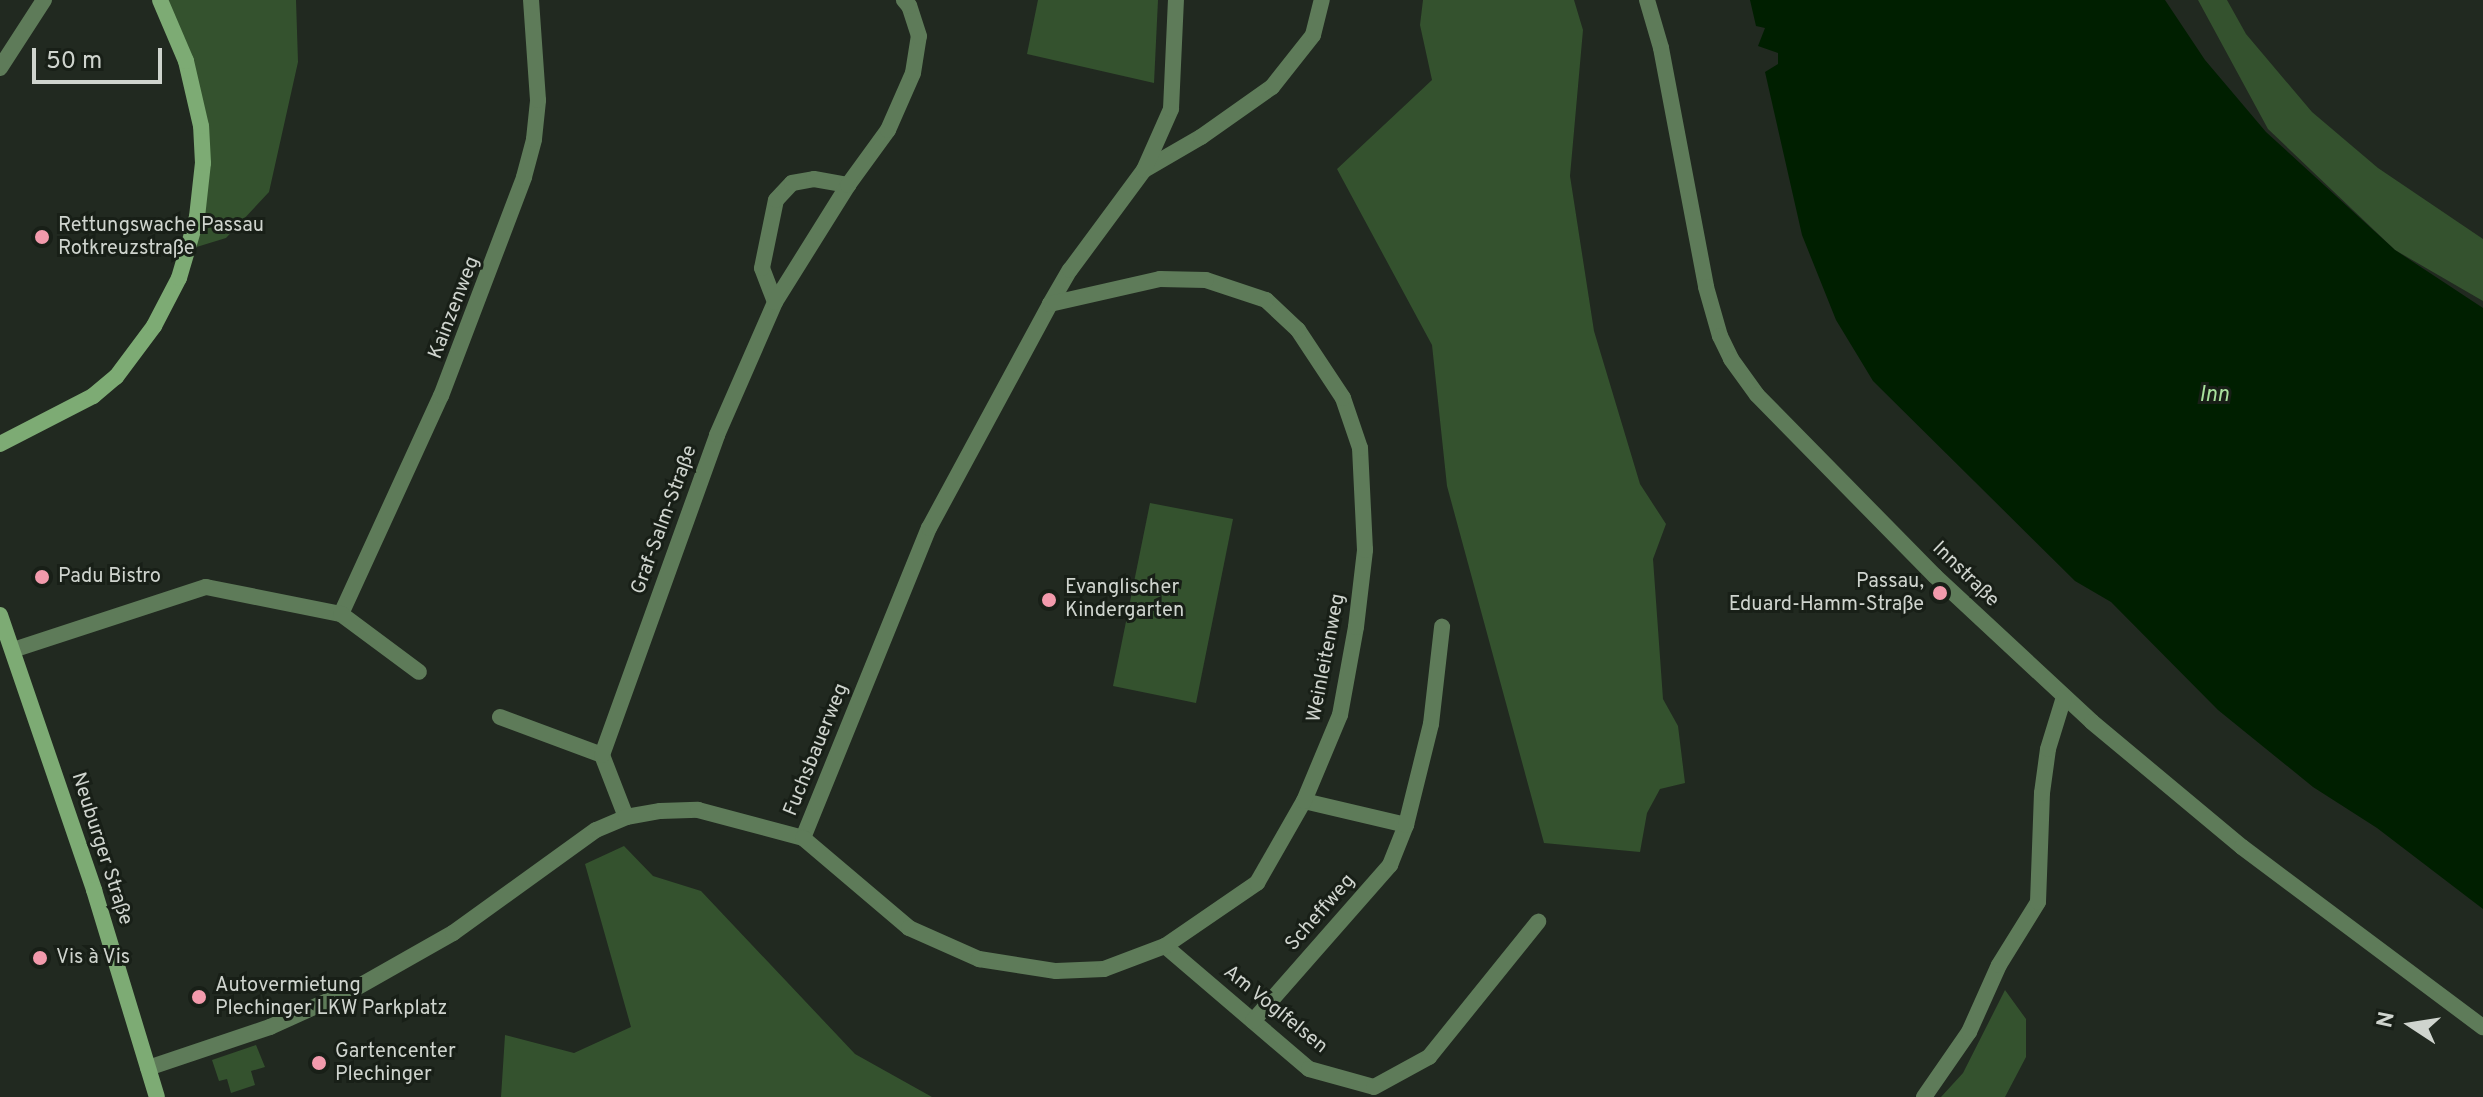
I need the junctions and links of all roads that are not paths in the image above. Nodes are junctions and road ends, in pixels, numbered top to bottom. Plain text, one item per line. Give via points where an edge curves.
1 (44, 0) edge
2 (160, 0) edge
3 (531, 0) edge
4 (904, 0) edge
5 (1176, 0) edge
6 (1322, 0) edge
7 (1647, 0) edge
8 (0, 68) edge
9 (1144, 170) junction
10 (848, 185) junction
11 (775, 302) junction
12 (1050, 304) junction
13 (0, 444) edge
14 (341, 614) junction
15 (0, 615) edge
16 (1442, 627) dead end
17 (13, 650) junction
18 (419, 672) dead end
19 (2064, 697) junction
20 (500, 717) dead end
21 (602, 755) junction
22 (1304, 801) junction
23 (626, 817) junction
24 (1406, 825) junction
25 (803, 838) junction
26 (1538, 922) dead end
27 (1165, 946) junction
28 (1253, 1021) junction
29 (2483, 1027) edge
30 (148, 1068) junction
31 (157, 1097) edge
32 (1924, 1097) edge

1 - 8 street
2 - 13 street via 186,61 201,126 197,217 179,278 154,326 116,377 93,396
3 - 14 street, Kainzenweg via 538,100 524,177 446,384
4 - 10 street, Graf-Salm-Straße via 919,36 913,73 888,130
5 - 9 street, Fuchsbauerweg via 1171,109
6 - 9 street, Fuchsbauerweg via 1313,35 1272,87
7 - 19 street, Innstraße via 1661,48 1706,287 1731,359 1757,395 1841,483
9 - 12 street, Fuchsbauerweg
10 - 11 street, Graf-Salm-Straße
10 - 11 street via 814,179 792,183 776,200 762,268
11 - 21 street, Graf-Salm-Straße via 717,435
12 - 22 street, Weinleitenweg via 1160,279 1206,280 1266,300 1298,330 1343,398 1360,448 1365,550 1340,715
12 - 25 street, Fuchsbauerweg via 929,528
14 - 17 street via 206,587
14 - 18 street
15 - 17 street, Neuburger Straße
16 - 24 street, Scheffweg via 1431,724
17 - 30 street, Neuburger Straße
19 - 29 street, Innstraße via 2242,847
19 - 32 street via 2042,793 2038,902 1999,965 1969,1032
20 - 21 street
21 - 23 street
22 - 24 street
22 - 27 street, Weinleitenweg via 1257,883
23 - 25 street, Fuchsbauerweg via 698,810
23 - 30 street, Fuchsbauerweg via 596,830 453,933 356,988 270,1027
24 - 28 street, Scheffweg via 1390,865
25 - 27 street, Weinleitenweg via 909,928 979,959 1056,971 1104,969
26 - 28 street, Am Voglfelsen via 1429,1057 1374,1087 1309,1069
27 - 28 street, Am Voglfelsen
30 - 31 street, Neuburger Straße

